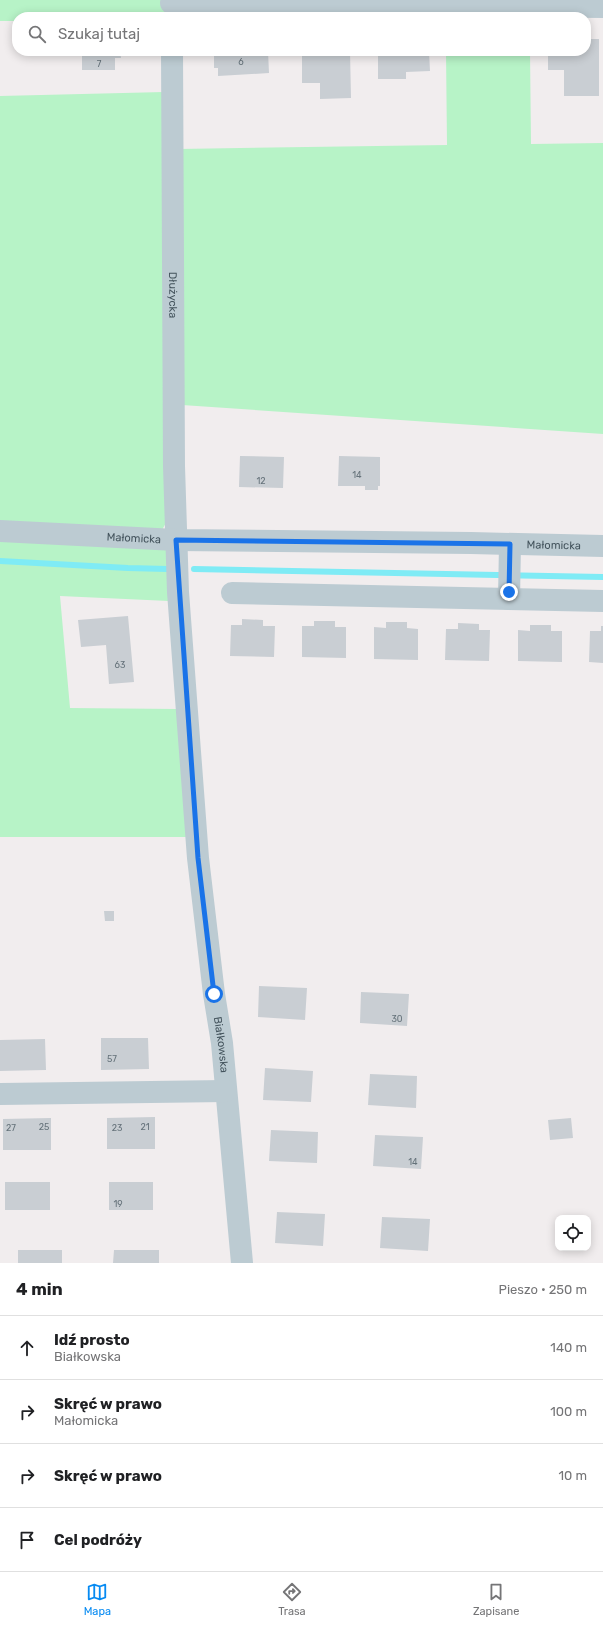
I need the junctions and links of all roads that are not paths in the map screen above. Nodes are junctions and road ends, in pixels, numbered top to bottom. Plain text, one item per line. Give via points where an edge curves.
1 (171, 7) edge
2 (603, 7) edge
3 (172, 56) edge
4 (0, 531) edge
5 (176, 540) junction
6 (603, 546) edge
7 (510, 552) junction
8 (232, 593) dead end
9 (509, 596) junction
10 (603, 601) edge
11 (226, 1091) junction
12 (0, 1094) edge
13 (242, 1263) edge

1 - 2 street
3 - 5 street, Dłużycka
4 - 5 street, Małomicka
5 - 7 street, Małomicka
5 - 11 street, Białkowska via 198,858
6 - 7 street, Małomicka
7 - 9 street
8 - 9 street
9 - 10 street
11 - 12 street
11 - 13 street, Białkowska

